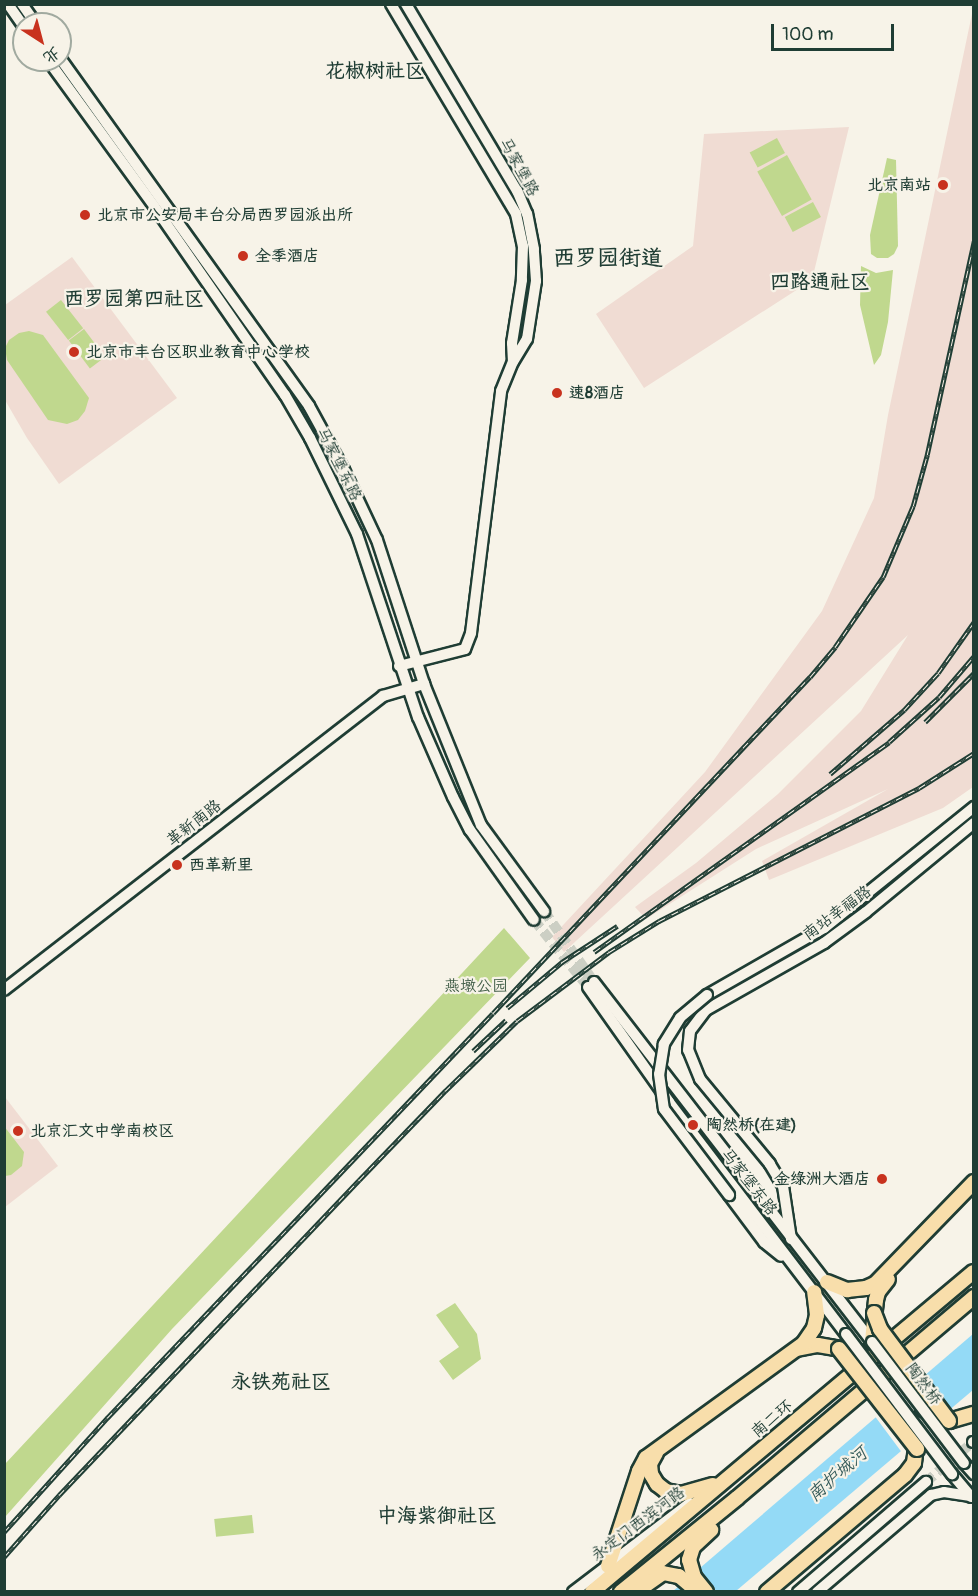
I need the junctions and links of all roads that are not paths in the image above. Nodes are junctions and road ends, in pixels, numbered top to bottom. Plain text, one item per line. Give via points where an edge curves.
1 (391, 4) edge
2 (406, 4) edge
3 (57, 72) edge
4 (70, 72) edge
5 (513, 362) junction
6 (416, 662) junction
7 (399, 666) junction
8 (424, 684) junction
9 (408, 690) junction
10 (974, 807) edge
11 (974, 823) edge
12 (544, 911) tunnel mouth
13 (534, 920) tunnel mouth
14 (4, 990) edge
15 (974, 1182) edge
16 (974, 1192) edge
17 (791, 1239) junction
18 (796, 1268) junction
19 (974, 1272) edge
20 (827, 1282) junction
21 (814, 1292) junction
22 (974, 1297) edge
23 (874, 1313) junction
24 (858, 1323) joint
25 (846, 1334) joint
26 (872, 1342) junction
27 (797, 1349) junction
28 (839, 1349) junction
29 (860, 1352) junction
30 (923, 1409) junction
31 (974, 1414) edge
32 (949, 1421) junction
33 (917, 1429) junction
34 (660, 1446) junction
35 (917, 1449) junction
36 (974, 1474) edge
37 (926, 1482) tunnel mouth
38 (722, 1483) junction
39 (737, 1498) junction
40 (971, 1498) edge
41 (608, 1566) junction
42 (685, 1571) junction
43 (573, 1592) edge
44 (592, 1592) edge
45 (621, 1592) edge
46 (636, 1592) edge
47 (697, 1592) edge
48 (706, 1592) edge
49 (767, 1592) edge
50 (798, 1592) edge
51 (817, 1592) edge

1 - 5 main road, 马家堡路 via 516,214 523,246
2 - 5 main road, 马家堡路 via 527,214 536,281 527,339
3 - 7 main road, 马家堡东路 via 161,215 285,395 310,438 357,534
4 - 6 main road, 马家堡东路 via 309,406 376,540
5 - 6 main road, 马家堡路 via 501,391 471,633 465,649
6 - 7 main road
6 - 8 main road, 马家堡东路
7 - 9 main road, 马家堡东路
8 - 9 main road, 革新南路
8 - 12 main road, 马家堡东路 via 481,825
9 - 13 main road, 马家堡东路 via 470,830
9 - 14 main road, 革新南路 via 383,696
10 - 18 main road, bridge via 824,928 707,995 680,1018 664,1044 658,1074 663,1109 764,1242
11 - 17 main road, 南站幸福路 via 824,943 706,1010 690,1031 688,1050 700,1079 770,1164 783,1186
15 - 20 highway via 875,1284 847,1290
16 - 23 highway via 885,1281 878,1292
17 - 18 main road, 马家堡东路 via 591,984 669,1102
17 - 20 main road, 马家堡东路
18 - 21 main road, 马家堡东路
19 - 38 highway, 南二环
20 - 24 main road, 马家堡东路
21 - 25 main road, 马家堡东路
21 - 27 highway via 818,1312 814,1328
22 - 39 highway
23 - 26 highway, bridge
23 - 32 highway, bridge via 880,1329
24 - 26 main road, 陶然桥
25 - 29 main road, 陶然桥, bridge
26 - 30 main road, 陶然桥, bridge
27 - 28 highway via 818,1345
27 - 34 highway
28 - 29 highway, bridge
28 - 35 highway, bridge
29 - 33 main road, 陶然桥, bridge
30 - 32 highway, bridge
30 - 36 main road, 陶然桥, bridge
31 - 32 highway
33 - 35 highway, bridge
33 - 40 main road, 陶然桥, bridge
34 - 38 highway via 650,1464 651,1474 666,1491 681,1494
34 - 41 highway via 646,1458 639,1471
35 - 49 highway via 914,1464 905,1475
37 - 50 main road
38 - 41 main road, 永定门西滨河路 via 670,1516
38 - 44 highway, 南二环
39 - 42 highway via 725,1518 693,1547
39 - 45 highway
40 - 51 main road via 944,1492 931,1495
41 - 43 main road, 永定门西滨河路
42 - 46 highway via 663,1573
42 - 47 highway
42 - 48 highway

